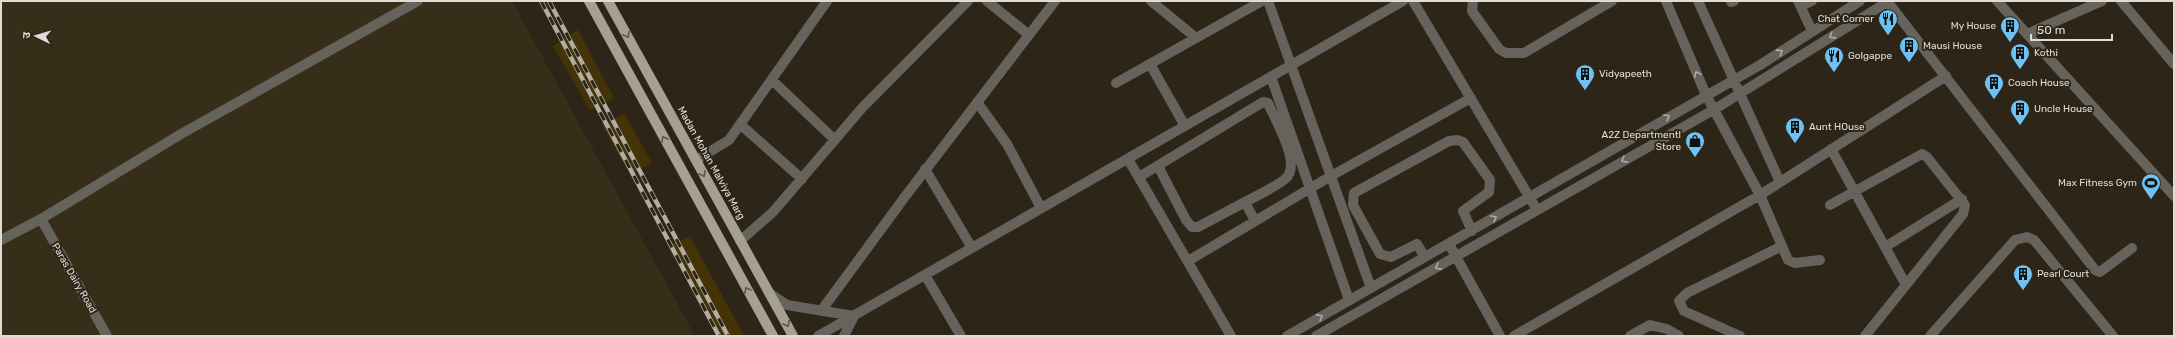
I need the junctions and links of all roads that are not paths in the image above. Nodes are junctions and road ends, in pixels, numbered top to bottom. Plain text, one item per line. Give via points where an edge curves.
1 (418, 1) edge
2 (589, 1) edge
3 (608, 1) edge
4 (828, 1) edge
5 (968, 1) edge
6 (987, 1) edge
7 (1055, 1) edge
8 (1151, 1) edge
9 (1262, 1) edge
10 (1268, 1) edge
11 (1403, 1) edge
12 (1413, 1) edge
13 (1473, 1) edge
14 (1612, 1) edge
15 (1666, 1) edge
16 (1698, 1) edge
17 (1812, 1) edge
18 (1860, 1) edge
19 (1888, 1) edge
20 (1997, 1) edge
21 (2102, 1) edge
22 (2121, 1) edge
23 (1800, 4) edge
24 (1812, 32) junction
25 (2027, 34) junction
26 (1029, 35) junction
27 (1195, 37) junction
28 (1150, 64) junction
29 (2174, 64) edge
30 (1291, 65) junction
31 (1272, 76) junction
32 (1946, 76) junction
33 (1733, 79) junction
34 (772, 80) junction
35 (1116, 83) dead end
36 (1741, 93) junction
37 (1706, 95) junction
38 (1471, 98) junction
39 (977, 102) junction
40 (1715, 109) junction
41 (741, 125) junction
42 (1185, 126) junction
43 (835, 140) junction
44 (1831, 149) junction
45 (1128, 158) junction
46 (696, 160) junction
47 (1158, 166) junction
48 (925, 169) junction
49 (1331, 176) junction
50 (1139, 177) junction
51 (802, 179) junction
52 (1780, 182) junction
53 (1310, 188) junction
54 (1855, 192) junction
55 (1760, 195) junction
56 (2174, 196) edge
57 (1530, 197) junction
58 (1962, 199) junction
59 (1245, 202) junction
60 (1830, 205) dead end
61 (1041, 208) junction
62 (1537, 210) junction
63 (41, 219) junction
64 (1255, 221) junction
65 (1472, 231) junction
66 (1, 240) edge
67 (740, 242) junction
68 (1449, 244) junction
69 (1782, 246) junction
70 (1885, 247) junction
71 (972, 248) junction
72 (2132, 248) dead end
73 (1425, 257) junction
74 (1457, 257) junction
75 (1820, 260) dead end
76 (1188, 261) junction
77 (925, 275) junction
78 (1906, 285) junction
79 (1371, 288) junction
80 (769, 293) junction
81 (1349, 300) junction
82 (821, 311) junction
83 (854, 316) junction
84 (1302, 332) edge
85 (107, 336) edge
86 (773, 336) edge
87 (793, 336) edge
88 (818, 336) edge
89 (844, 336) edge
90 (961, 336) edge
91 (1232, 336) edge
92 (1286, 336) edge
93 (1316, 336) edge
94 (1500, 336) edge
95 (1514, 336) edge
96 (1630, 336) edge
97 (1679, 336) edge
98 (1740, 336) edge
99 (1865, 336) edge
100 (1930, 336) edge
101 (2113, 336) edge

1 - 63 street via 181,134
86 -> 2 main road
3 -> 46 main road, Madan Mohan Malviya Marg
4 - 34 street
5 - 43 street via 862,108
6 - 26 street
7 - 26 street
8 - 27 street
9 - 27 street
10 - 30 street
11 - 30 street
12 - 38 street
13 - 14 street via 1472,11 1499,49 1506,53 1524,53
37 -> 15 street
16 - 33 street
17 - 23 street
18 - 24 street
19 - 32 street
19 -> 36 street
20 - 25 street
21 - 25 street
22 - 29 street
23 - 24 street
33 -> 24 street
25 - 56 street
26 - 39 street
27 - 28 street
28 - 35 street
28 - 42 street
30 - 31 street
30 - 49 street
31 - 42 street
31 - 53 street
32 - 44 street
32 - 72 street via 2095,270 2100,272
33 - 36 street
33 - 37 street
34 - 41 street
34 - 43 street
36 - 40 street
36 - 52 street
37 - 40 street
57 -> 37 street
38 - 49 street
38 - 57 street
39 - 48 street
39 - 61 street via 1007,144
40 - 55 street
40 -> 62 street
41 - 46 street via 729,140
41 - 51 street
42 - 45 street
43 - 51 street
44 - 52 street
44 - 54 street
45 - 50 street
45 - 61 street
46 -> 67 main road, Madan Mohan Malviya Marg
47 - 50 street
47 - 59 street via 1192,227 1198,227
47 - 59 street via 1254,106 1263,102 1268,103 1292,158 1292,169 1286,179
48 - 71 street
48 - 82 street
49 - 53 street
49 - 79 street
50 - 76 street
51 - 67 street via 773,212
52 - 55 street
53 - 64 street
53 - 81 street
54 - 58 street via 1922,154
54 - 60 street
54 - 70 street
55 - 69 street
55 - 95 street
57 - 62 street
65 -> 57 street
58 - 70 street
58 - 78 street via 1965,205 1963,214
59 - 64 street
61 - 71 street
62 - 74 street
63 - 66 street
63 - 85 street, Paras Dairy Road
64 - 76 street
65 - 68 street
65 - 73 street via 1463,211 1489,192 1490,180 1463,142 1457,140 1449,141 1354,193 1353,205 1380,254 1391,257 1417,244
67 - 80 main road, Madan Mohan Malviya Marg
68 - 73 street
68 - 74 street
69 - 75 street via 1790,262
69 - 98 street via 1687,294 1679,301 1684,311
70 - 78 street
71 - 77 street
73 - 79 street
74 -> 93 street
74 - 94 street
76 - 91 street
77 - 83 street
77 - 90 street
78 - 99 street
79 - 81 street
80 - 82 street via 787,305
80 -> 87 main road, Madan Mohan Malviya Marg
84 -> 81 street
82 - 83 street
83 - 88 street
83 - 89 street
84 - 92 street
96 - 97 street via 1650,324
100 - 101 street via 2015,240 2027,236 2034,240

